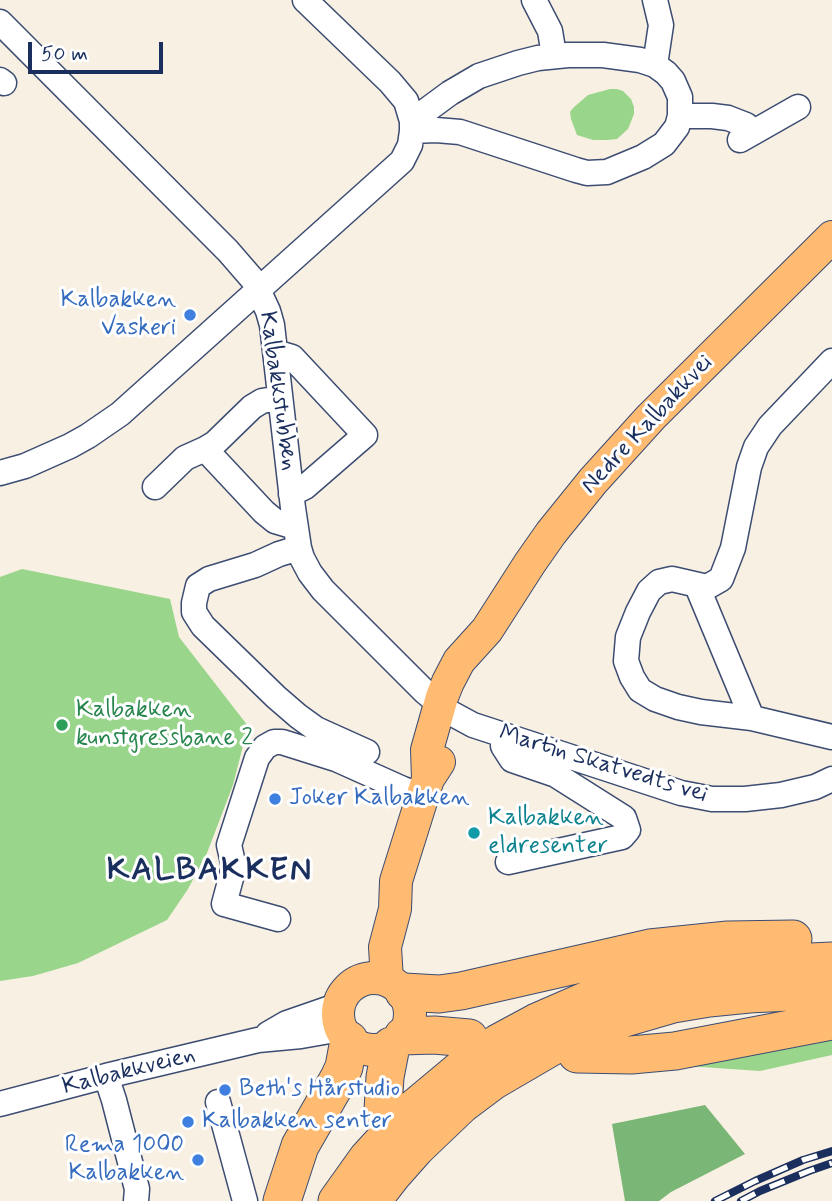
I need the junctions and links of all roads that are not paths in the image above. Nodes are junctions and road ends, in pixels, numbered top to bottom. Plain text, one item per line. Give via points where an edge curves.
1 (305, 0) edge
2 (534, 0) edge
3 (655, 0) edge
4 (0, 22) edge
5 (554, 55) junction
6 (655, 65) junction
7 (798, 107) dead end
8 (680, 116) junction
9 (412, 126) junction
10 (832, 237) edge
11 (259, 290) junction
12 (275, 352) junction
13 (832, 361) edge
14 (280, 398) junction
15 (205, 449) junction
16 (0, 473) edge
17 (155, 487) dead end
18 (291, 494) junction
19 (297, 537) junction
20 (697, 586) junction
21 (449, 711) junction
22 (752, 718) junction
23 (503, 736) junction
24 (832, 737) edge
25 (367, 752) dead end
26 (832, 779) edge
27 (425, 787) junction
28 (509, 862) dead end
29 (396, 881) junction
30 (278, 919) dead end
31 (832, 942) edge
32 (832, 961) edge
33 (395, 986) junction
34 (832, 990) edge
35 (346, 1015) junction
36 (832, 1021) edge
37 (469, 1038) dead end
38 (397, 1041) junction
39 (577, 1054) dead end
40 (106, 1076) junction
41 (218, 1102) dead end
42 (0, 1104) edge
43 (383, 1110) dead end
44 (136, 1201) edge
45 (245, 1201) edge
46 (282, 1201) edge
47 (337, 1201) edge
48 (372, 1201) edge

1 - 9 street via 399,90 409,107
2 - 5 street via 550,31
3 - 6 street via 661,25
4 - 11 street, Kalbakkstubben via 228,251
5 - 6 street via 603,55
5 - 9 street via 479,76 450,93
6 - 8 street via 677,87
7 - 8 street via 747,136 746,125 728,118
8 - 9 street via 671,136 653,151 617,170 596,173 460,132
9 - 11 street via 410,145 395,169
10 - 21 main road, Nedre Kalbakkvei via 593,481 459,661 448,682
11 - 12 street, Kalbakkstubben via 272,325
11 - 16 street via 108,423 49,456
12 - 14 street, Kalbakkstubben
12 - 18 street via 292,357 365,435
13 - 20 street via 769,426 756,447 733,548 721,579 707,587
14 - 15 street via 252,407
14 - 18 street, Kalbakkstubben
15 - 17 street via 185,458
15 - 19 street via 264,512
18 - 19 street, Kalbakkstubben
19 - 21 street, Kalbakkstubben via 302,558 323,590
19 - 25 street via 279,554 198,586 194,612 203,626 298,716
20 - 22 street
20 - 22 street via 672,579 649,591 628,637 626,661 632,677 640,690 678,707
21 - 23 street, Martin Skatvedts vei
21 - 27 main road, Nedre Kalbakkvei via 427,750
22 - 24 street
23 - 26 street, Martin Skatvedts vei via 711,799 781,795
23 - 28 street via 503,746 512,760 556,775 624,818 628,830 622,837
27 - 29 main road, Nedre Kalbakkvei
27 - 30 street via 403,789 336,759 282,742 265,747 257,758 229,845 234,867 224,904
29 - 33 main road, Nedre Kalbakkvei via 395,909 385,947
29 - 35 main road, Nedre Kalbakkvei via 376,915
31 - 33 highway via 767,938 691,942 461,991 439,994
32 - 47 highway via 746,965 665,976 599,995 537,1022 472,1060 411,1111 367,1159
33 - 35 main road via 364,979
33 - 38 main road via 411,1010 408,1028
34 - 48 highway via 696,1000 584,1031 521,1063 461,1105 416,1148
35 - 38 main road via 359,1047 380,1050
35 - 40 street, Kalbakkveien via 287,1023 258,1040
35 - 46 highway via 344,1067 300,1146
36 - 39 highway via 675,1051
37 - 38 highway via 434,1035
38 - 43 highway via 386,1068
40 - 42 street, Kalbakkveien
40 - 44 street via 137,1189
41 - 45 street

